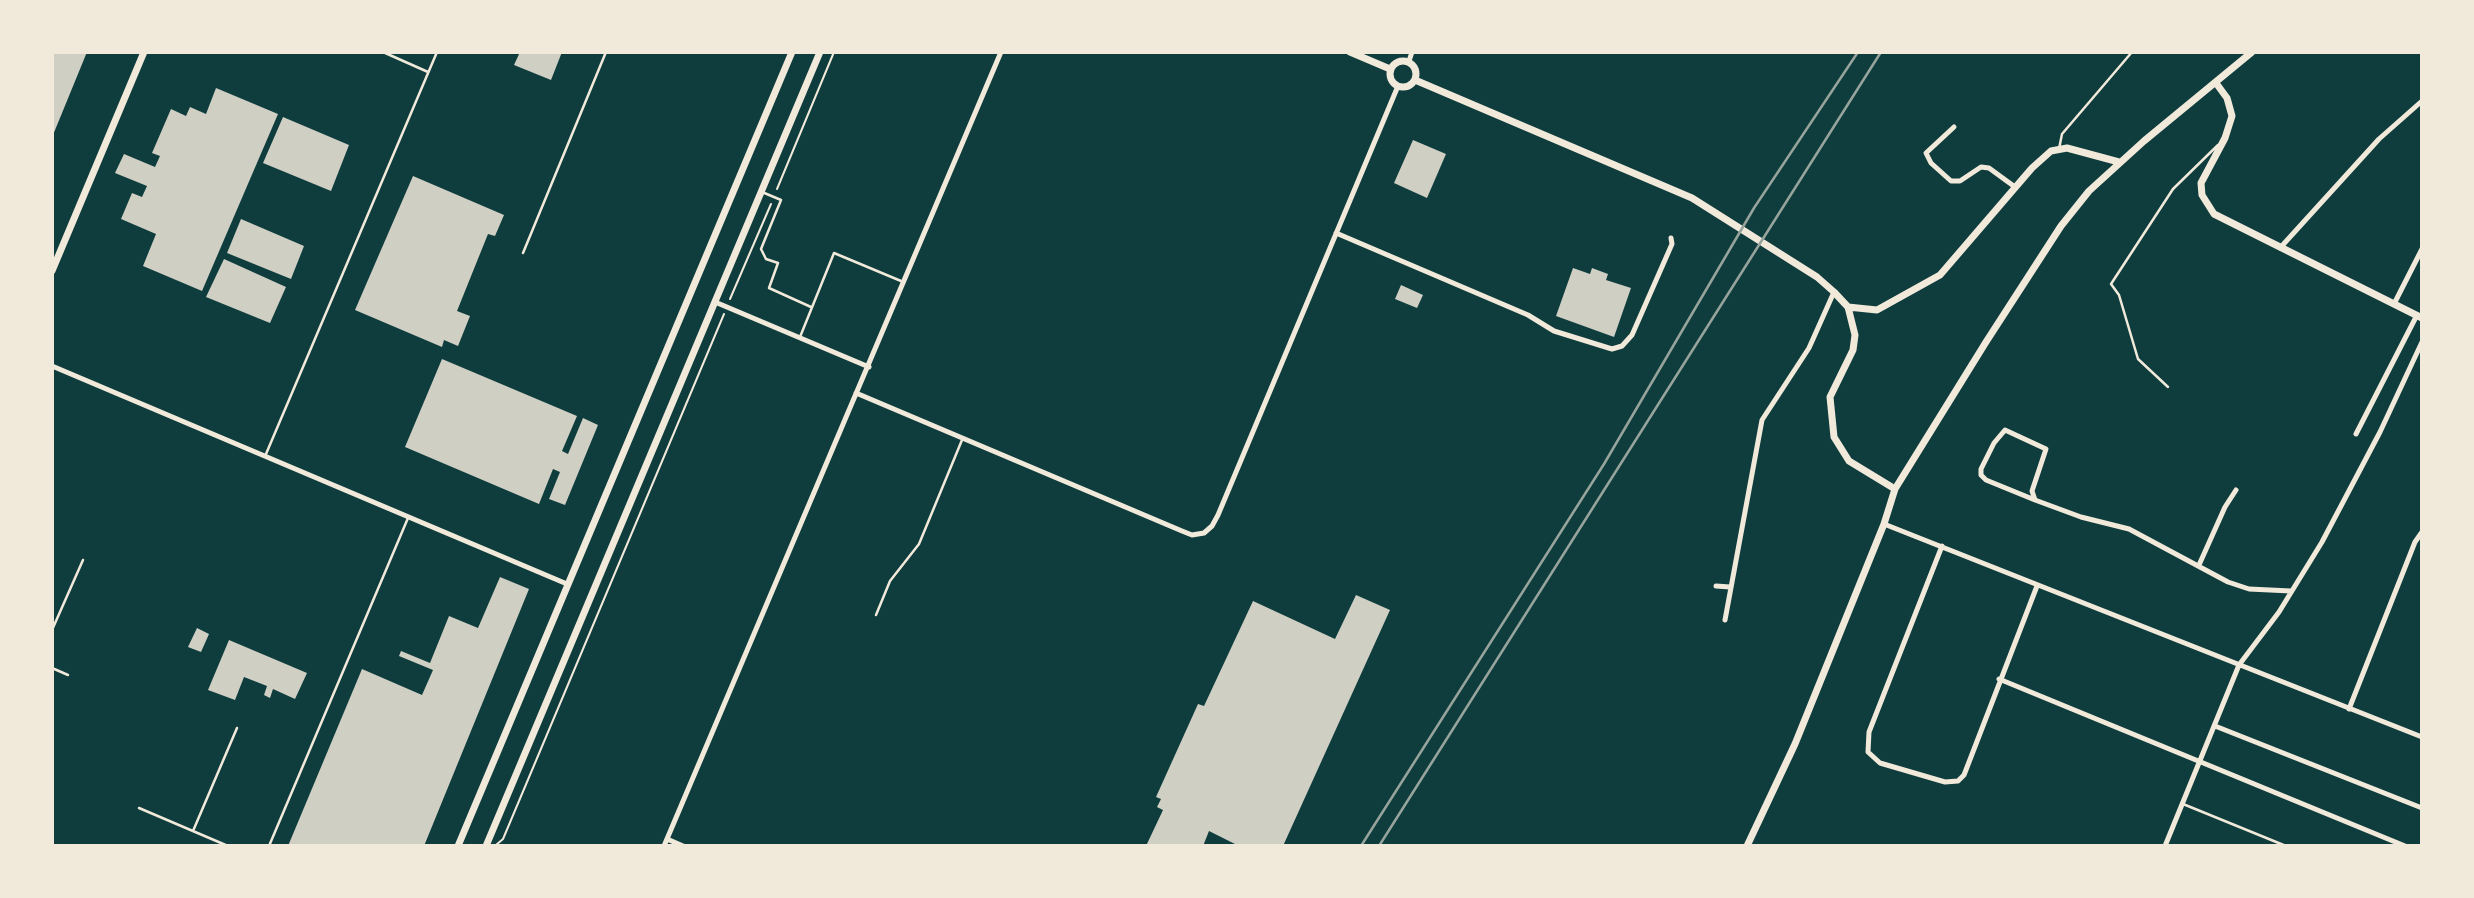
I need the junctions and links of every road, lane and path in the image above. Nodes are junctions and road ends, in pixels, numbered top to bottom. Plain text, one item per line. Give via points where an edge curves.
1 (144, 52) edge
2 (383, 52) edge
3 (437, 52) edge
4 (606, 52) edge
5 (792, 52) edge
6 (820, 52) edge
7 (834, 52) edge
8 (1001, 52) edge
9 (1350, 52) edge
10 (1412, 52) edge
11 (2133, 52) edge
12 (2252, 52) edge
13 (1409, 61) junction
14 (1390, 69) junction
15 (429, 72) junction
16 (1415, 80) junction
17 (2216, 83) junction
18 (1398, 86) junction
19 (2421, 101) edge
20 (1954, 127) dead end
21 (2225, 138) junction
22 (2063, 148) junction
23 (2119, 162) junction
24 (2015, 187) junction
25 (762, 192) junction
26 (774, 196) junction
27 (1336, 233) junction
28 (1671, 238) dead end
29 (2280, 248) junction
30 (2421, 249) edge
31 (523, 253) dead end
32 (52, 271) edge
33 (904, 282) junction
34 (1835, 292) junction
35 (715, 302) junction
36 (2394, 304) junction
37 (727, 307) junction
38 (811, 307) junction
39 (1848, 307) junction
40 (2419, 316) edge
41 (800, 337) junction
42 (2421, 342) edge
43 (52, 366) edge
44 (869, 367) junction
45 (2168, 387) dead end
46 (856, 393) junction
47 (2356, 434) dead end
48 (962, 439) junction
49 (266, 454) junction
50 (1895, 489) junction
51 (2236, 490) dead end
52 (2035, 500) junction
53 (409, 515) junction
54 (1884, 524) junction
55 (2421, 532) edge
56 (1942, 546) junction
57 (83, 560) dead end
58 (2199, 565) junction
59 (567, 584) junction
60 (1716, 586) dead end
61 (2037, 586) junction
62 (1730, 587) junction
63 (2291, 591) junction
64 (876, 615) dead end
65 (1725, 620) dead end
66 (52, 630) edge
67 (2239, 665) junction
68 (52, 668) edge
69 (68, 675) dead end
70 (1999, 679) junction
71 (2349, 709) junction
72 (2215, 726) junction
73 (237, 728) dead end
74 (2421, 737) edge
75 (2200, 762) junction
76 (2183, 804) junction
77 (139, 808) dead end
78 (2421, 808) edge
79 (193, 831) junction
80 (667, 839) junction
81 (228, 845) edge
82 (269, 845) edge
83 (458, 845) edge
84 (486, 845) edge
85 (496, 845) edge
86 (664, 845) edge
87 (683, 845) edge
88 (1747, 845) edge
89 (2165, 845) edge
90 (2286, 845) edge
91 (2405, 845) edge

1 - 32 street
2 - 15 lane
3 - 15 lane
4 - 31 lane
5 - 59 street
6 - 25 street
7 - 26 path
8 - 33 street
9 - 14 street
10 - 13 street
11 - 22 lane via 2062,134
12 - 17 street
13 - 14 street
13 - 16 street via 1417,71
14 - 18 street
15 - 49 lane
16 - 18 street via 1410,86
16 - 34 street via 1667,186 1704,205
17 - 21 street via 2230,109
17 - 23 street
18 - 27 street
19 - 29 street via 2379,139
20 - 24 street via 1926,153 1931,163 1951,181 1960,181 1981,167
21 - 29 street via 2201,183 2206,205
21 - 45 lane via 2173,189 2111,284 2119,295 2138,359
22 - 23 street
22 - 24 street via 2044,155
23 - 50 street via 2061,226
24 - 39 street via 1940,275 1877,310
25 - 26 lane
25 - 35 street
26 - 37 path
26 - 38 lane via 781,200 761,249 766,259 778,263 769,288
27 - 28 street via 1528,315 1554,331 1612,349 1632,335
27 - 48 street via 1218,515 1204,533 1192,535
29 - 36 street
30 - 36 street
33 - 38 lane via 834,253
33 - 44 street
34 - 39 street
34 - 62 street via 1814,340 1762,419
35 - 37 street
35 - 84 street
36 - 40 street
37 - 41 street
37 - 85 path via 503,839
38 - 41 lane
39 - 50 street via 1855,335 1853,350 1830,397 1831,425 1849,461
40 - 47 street
41 - 44 street
42 - 63 street via 2380,432
43 - 49 street
44 - 46 street
46 - 48 street
46 - 80 street
48 - 64 lane via 919,544 890,580
49 - 53 street
50 - 54 street
51 - 58 street
52 - 52 street via 2032,491 2046,449 2005,430 1986,457 1981,475
52 - 58 street via 2129,529
53 - 59 street
53 - 82 lane
54 - 56 street
54 - 88 street via 1795,744
55 - 71 street
56 - 61 street
56 - 70 street via 1867,743 1868,752 1880,763 1945,782 1958,781
57 - 66 lane
58 - 63 street via 2249,589
59 - 83 street
60 - 62 street
61 - 67 street
61 - 70 street
62 - 65 street
63 - 67 street
67 - 71 street
67 - 72 street
68 - 69 lane
70 - 75 street
71 - 74 street
72 - 75 street
72 - 78 street
73 - 79 lane
75 - 76 street
75 - 91 street
76 - 89 street
76 - 90 lane
77 - 79 lane
79 - 81 lane
80 - 86 street
80 - 87 street

